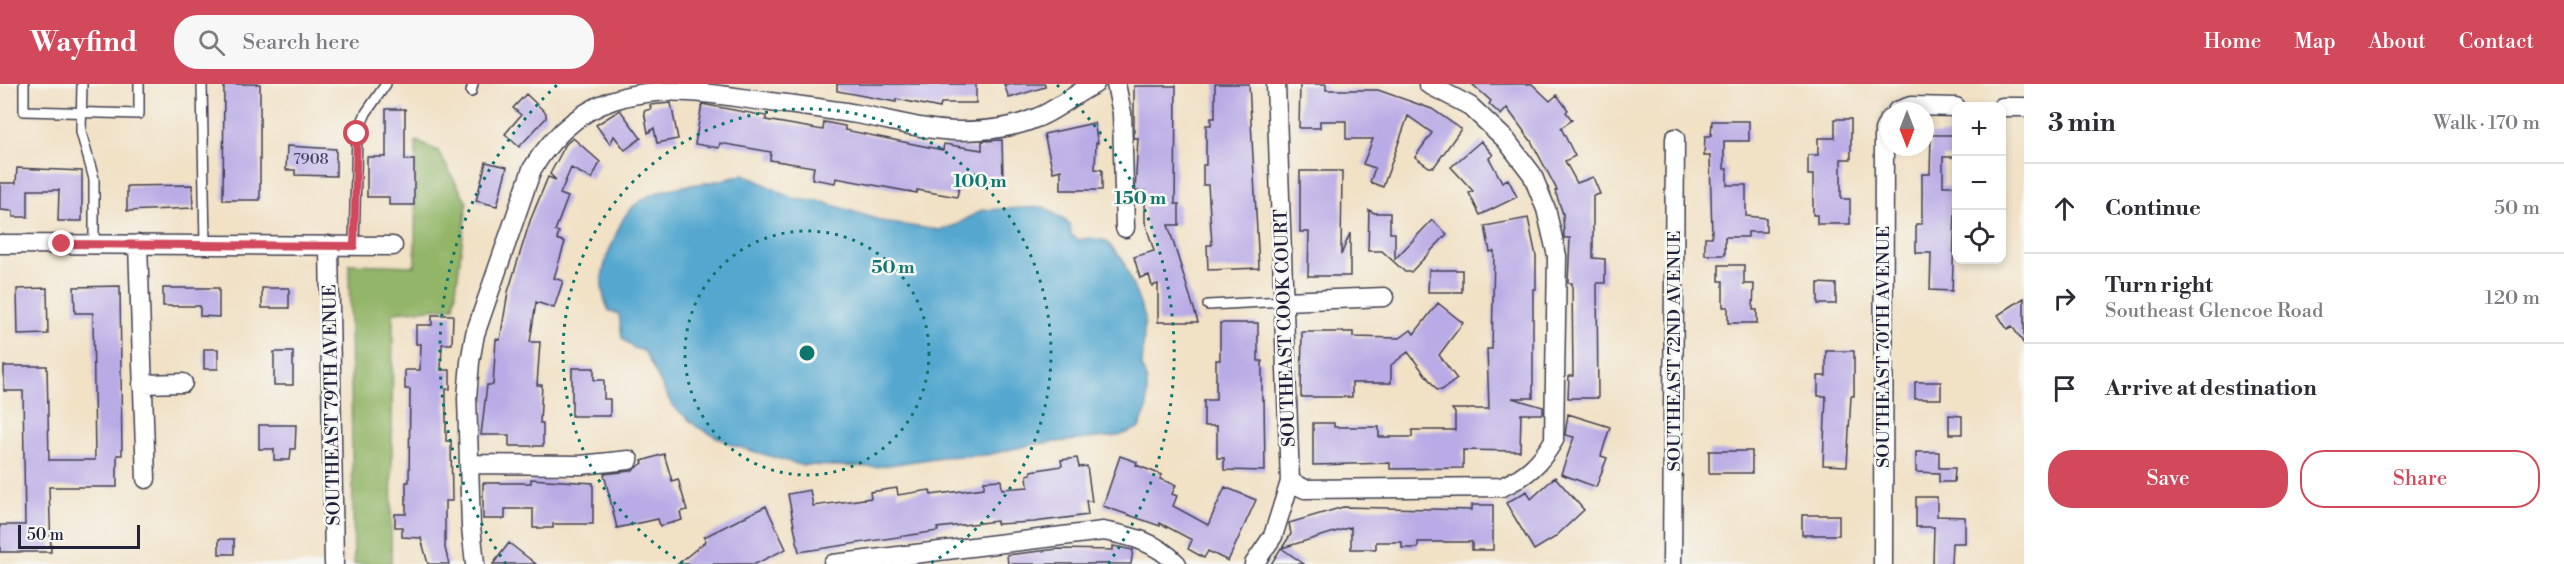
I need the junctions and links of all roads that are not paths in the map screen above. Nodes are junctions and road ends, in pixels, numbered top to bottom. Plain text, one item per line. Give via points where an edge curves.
1 (24, 84) edge
2 (82, 84) edge
3 (140, 84) edge
4 (202, 84) edge
5 (386, 84) edge
6 (1095, 84) edge
7 (1116, 84) edge
8 (1276, 84) edge
9 (1428, 84) edge
10 (1934, 106) edge
11 (1952, 106) edge
12 (2006, 107) edge
13 (2024, 107) edge
14 (82, 113) junction
15 (1676, 138) dead end
16 (1886, 156) edge
17 (1125, 228) dead end
18 (0, 244) edge
19 (94, 244) junction
20 (138, 244) junction
21 (205, 245) junction
22 (329, 245) junction
23 (354, 246) junction
24 (393, 246) dead end
25 (1384, 297) dead end
26 (1285, 301) junction
27 (1208, 305) dead end
28 (183, 383) dead end
29 (142, 384) junction
30 (629, 460) dead end
31 (471, 464) junction
32 (146, 479) dead end
33 (1290, 482) junction
34 (334, 564) edge
35 (476, 564) edge
36 (833, 564) edge
37 (1177, 564) edge
38 (1254, 564) edge
39 (1672, 564) edge
40 (1883, 564) edge

1 - 14 lane via 24,111
2 - 14 lane
3 - 14 lane via 140,114
4 - 21 lane
5 - 23 lane via 357,134
6 - 31 street via 1037,118 994,129 959,131 695,90 634,89 593,103 570,120 546,146 532,169 475,334 467,398
7 - 17 street via 1122,113
8 - 26 street, SOUTHEAST COOK COURT
9 - 33 street via 1470,106 1506,140 1532,174 1546,208 1557,256 1554,441 1527,475 1502,487 1305,489
10 - 11 street
12 - 13 street
14 - 19 lane via 81,132 94,179
15 - 39 street, SOUTHEAST 72ND AVENUE
16 - 40 street, SOUTHEAST 70TH AVENUE
18 - 19 street
19 - 20 street
20 - 21 street
20 - 29 street
21 - 22 street
22 - 23 street
22 - 34 street, SOUTHEAST 79TH AVENUE
23 - 24 street
25 - 26 street
26 - 27 lane
26 - 33 street, SOUTHEAST COOK COURT
28 - 29 street
29 - 32 street
30 - 31 street via 581,465
31 - 35 street via 471,527
33 - 38 street, SOUTHEAST COOK COURT via 1273,536
36 - 37 street via 1103,531 1135,537 1164,551

